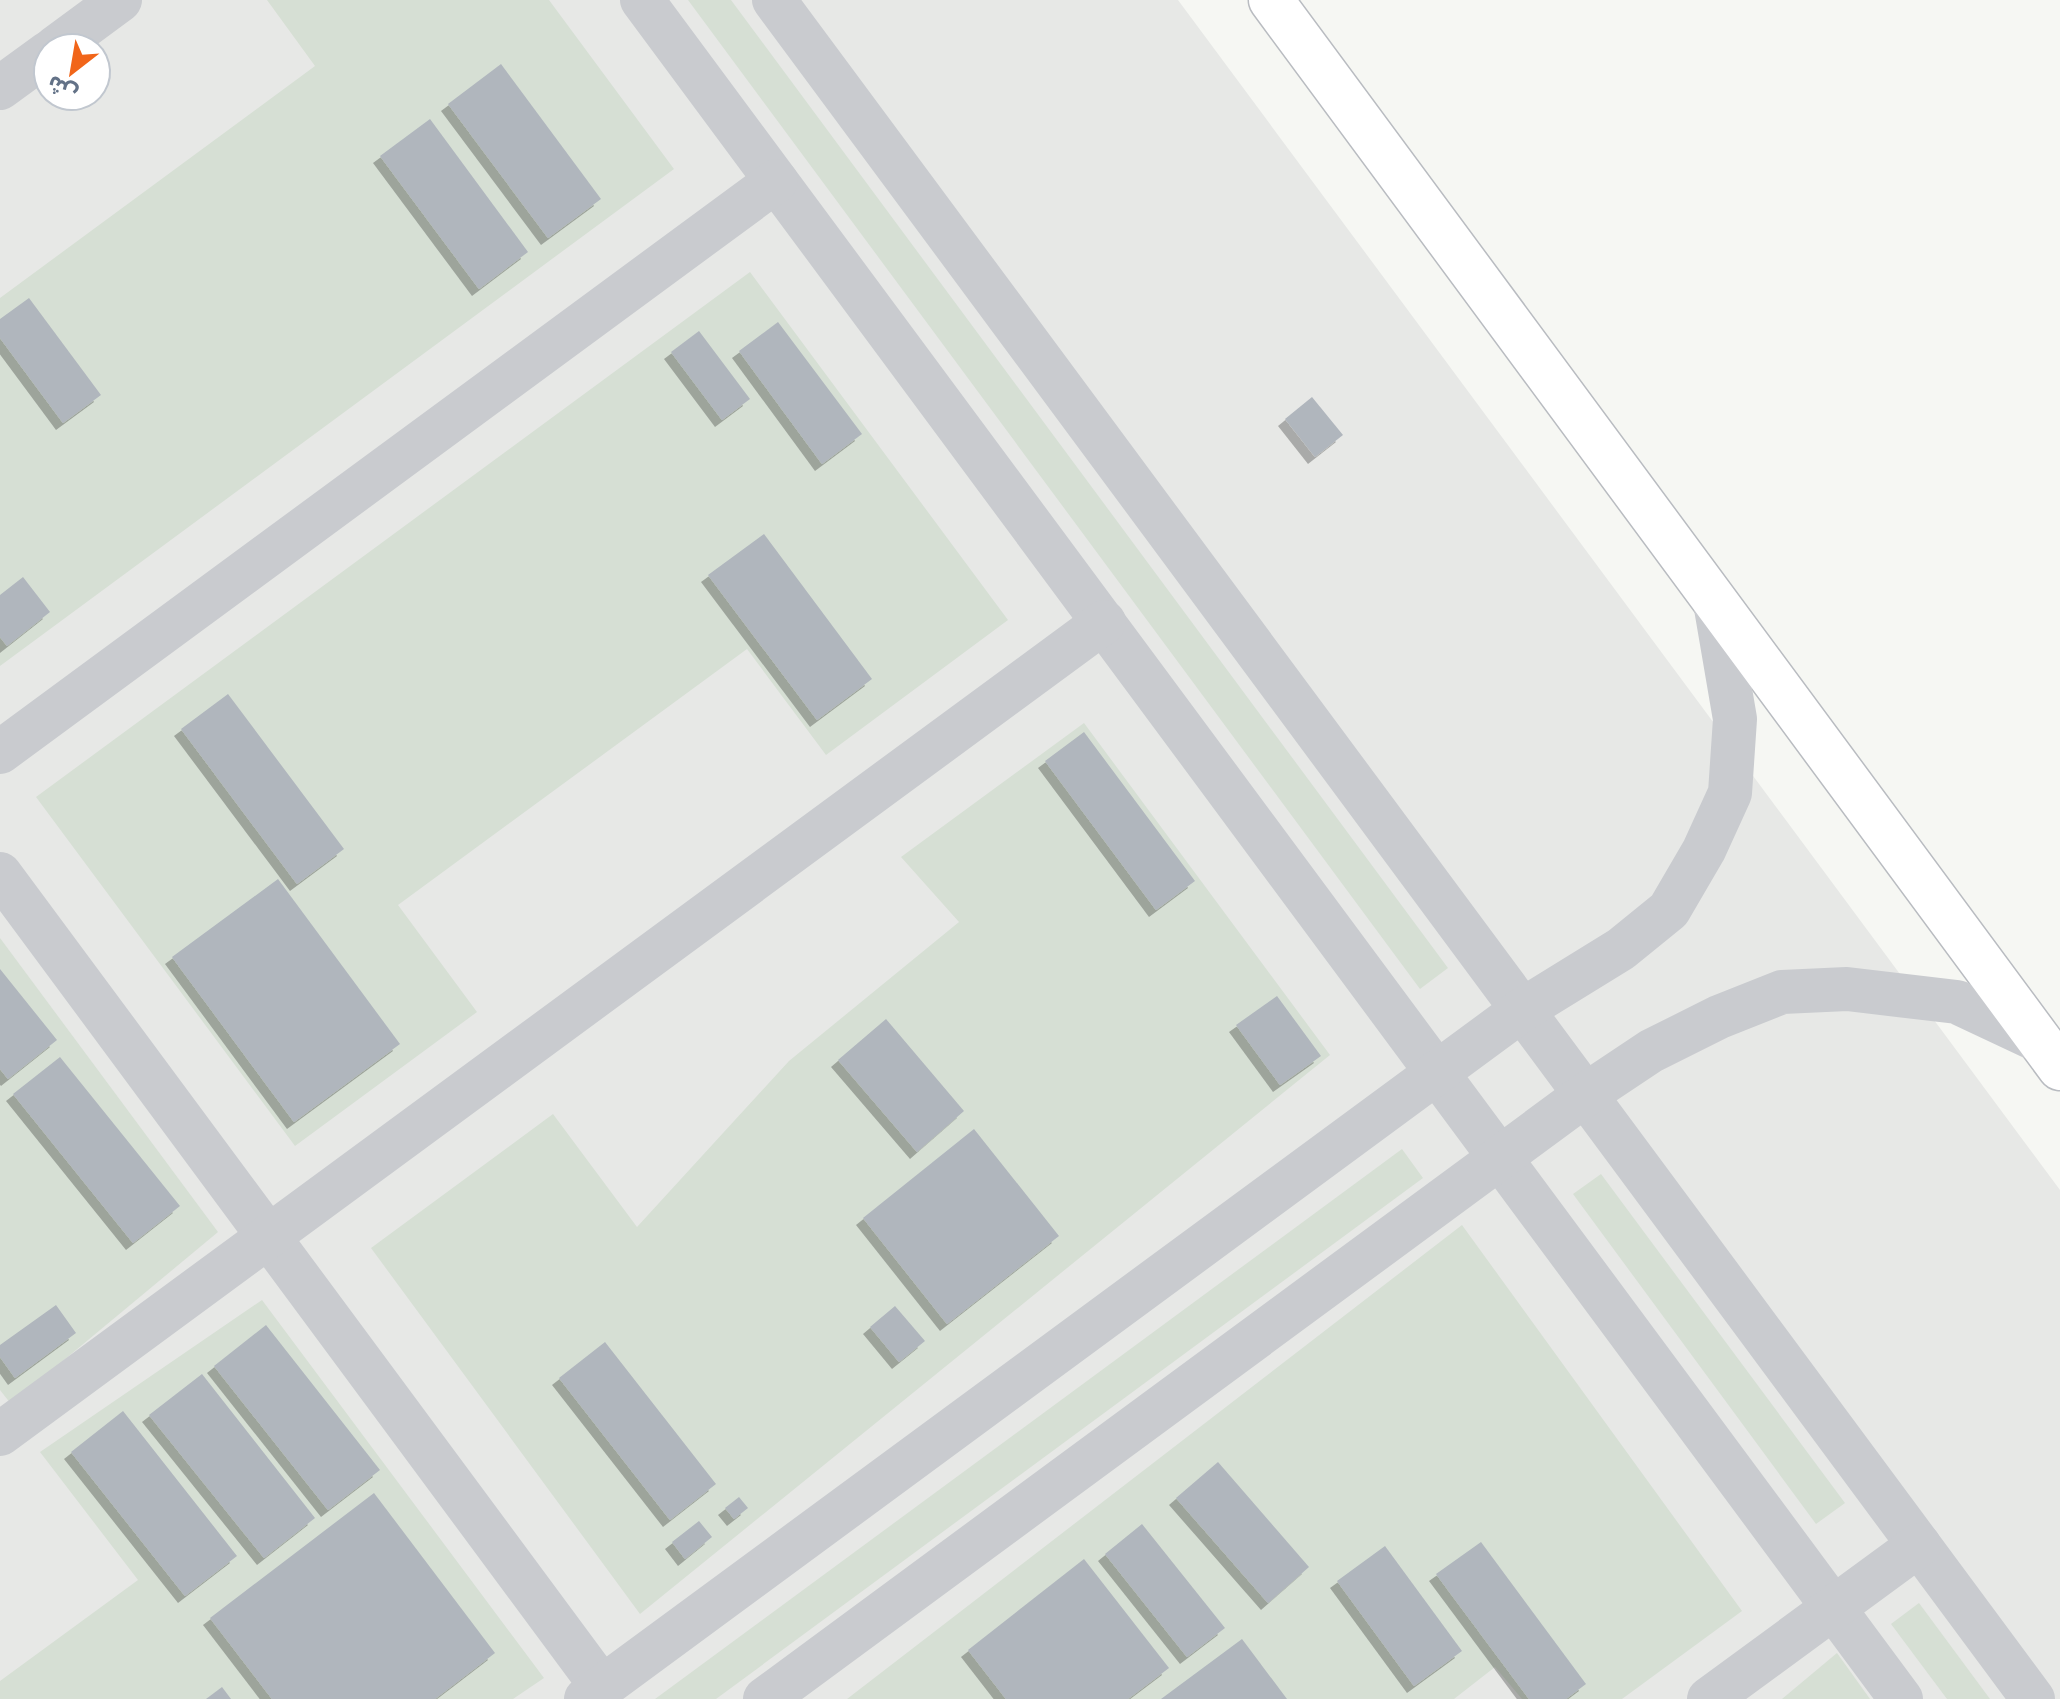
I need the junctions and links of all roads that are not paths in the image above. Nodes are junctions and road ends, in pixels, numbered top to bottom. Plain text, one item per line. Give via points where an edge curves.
1 (120, 0) edge
2 (642, 0) edge
3 (774, 0) edge
4 (1271, 0) edge
5 (77, 32) edge
6 (32, 65) edge
7 (0, 88) edge
8 (776, 181) junction
9 (1715, 602) junction
10 (1104, 622) junction
11 (0, 752) edge
12 (0, 874) edge
13 (1522, 1010) junction
14 (2050, 1054) edge
15 (1437, 1072) junction
16 (1585, 1095) junction
17 (1500, 1158) junction
18 (269, 1236) junction
19 (0, 1434) edge
20 (1919, 1545) junction
21 (1834, 1607) junction
22 (594, 1693) edge
23 (765, 1699) edge
24 (1709, 1699) edge
25 (1901, 1699) edge
26 (2033, 1699) edge

1 - 5 street
2 - 8 street
3 - 13 street
4 - 9 main road
6 - 7 street
8 - 10 street
8 - 11 street
9 - 13 street via 1735,719 1730,793 1704,850 1669,910 1621,949
9 - 14 main road
10 - 15 street
10 - 18 street
12 - 18 street
13 - 15 street
13 - 16 street
14 - 16 street via 1957,1002 1847,989 1782,992 1651,1051
15 - 17 street
15 - 22 street
16 - 17 street
16 - 20 street
17 - 21 street
17 - 23 street
18 - 19 street
18 - 22 street
20 - 21 street
20 - 26 street
21 - 24 street
21 - 25 street

